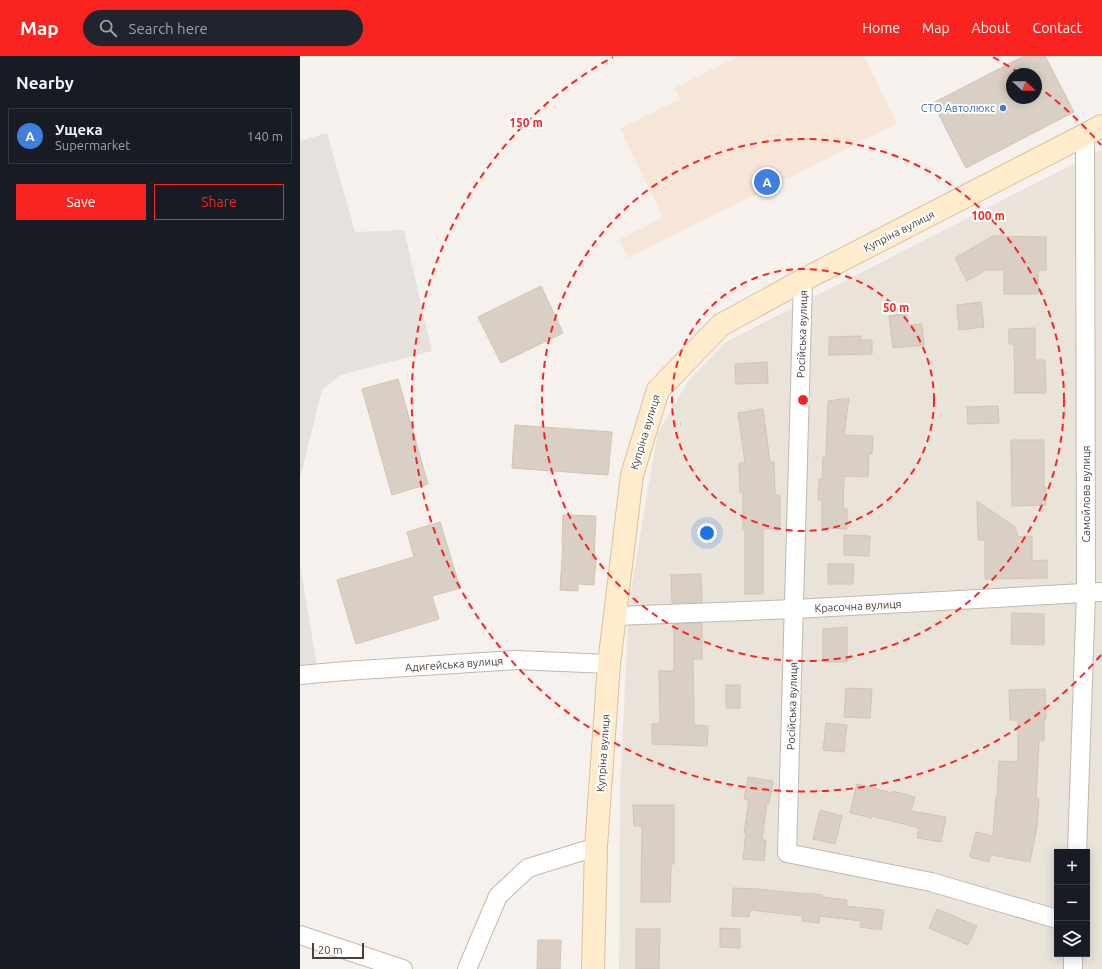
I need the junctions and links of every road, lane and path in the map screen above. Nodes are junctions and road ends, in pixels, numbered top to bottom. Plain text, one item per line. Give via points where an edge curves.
1 (1093, 131) edge
2 (803, 280) junction
3 (1094, 592) edge
4 (795, 609) junction
5 (615, 616) junction
6 (609, 664) junction
7 (300, 675) edge
8 (596, 847) junction
9 (1077, 849) edge
10 (1054, 918) edge
11 (300, 935) edge
12 (1073, 957) edge
13 (403, 969) edge
14 (467, 969) edge
15 (593, 969) edge
16 (1073, 969) edge

1 - 2 main road, Купріна вулиця
1 - 3 street, Самойлова вулиця
2 - 4 street, Російська вулиця
2 - 5 main road, Купріна вулиця via 721,325 658,390 632,475
3 - 4 street, Красочна вулиця
3 - 9 street, Самойлова вулиця
4 - 5 street, Красочна вулиця
4 - 10 street, Російська вулиця via 787,853 931,882
5 - 6 main road, Купріна вулиця
6 - 7 street, Адигейська вулиця via 516,660
6 - 8 main road, Купріна вулиця
8 - 14 street via 528,868 498,896
8 - 15 main road, Купріна вулиця
11 - 13 street
12 - 16 street

